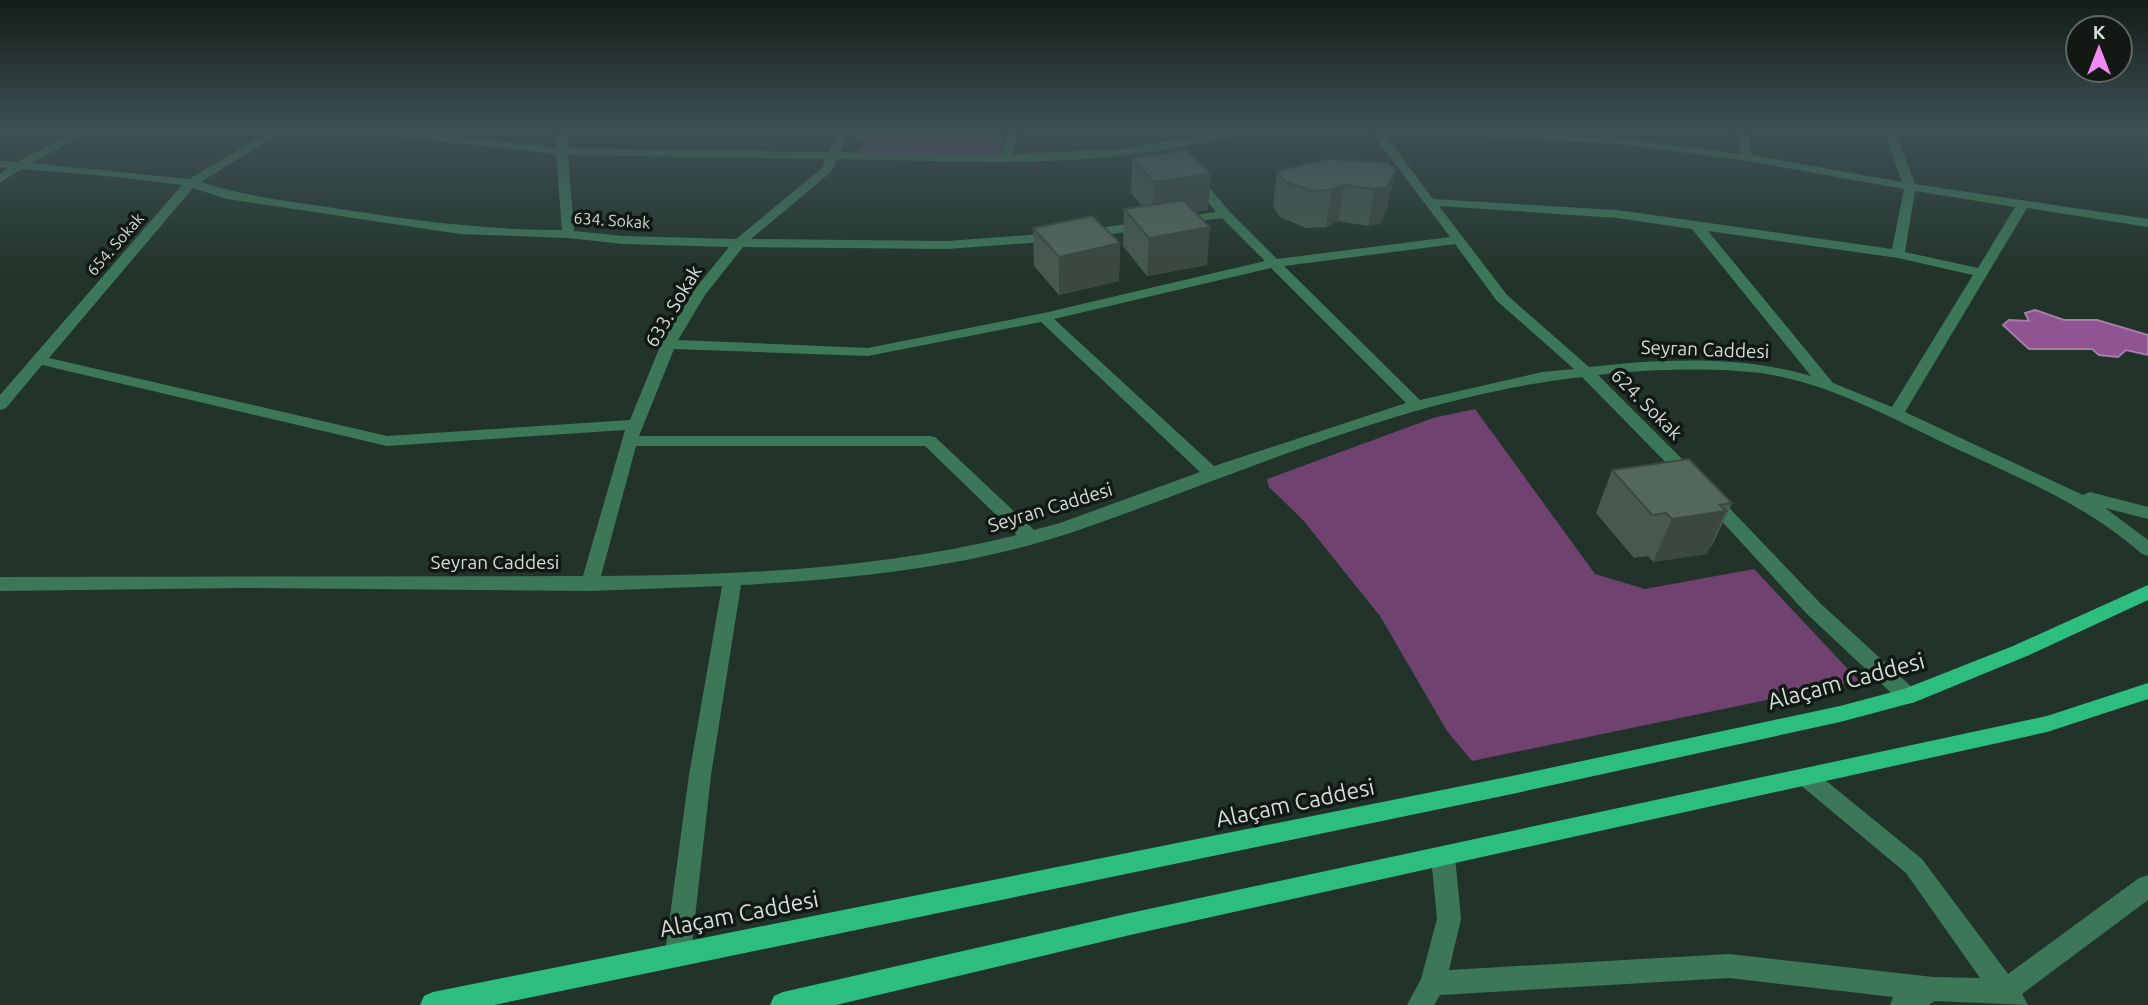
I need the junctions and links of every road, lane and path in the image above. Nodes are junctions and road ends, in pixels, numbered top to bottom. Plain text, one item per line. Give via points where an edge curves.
1 (145, 178) edge
2 (200, 178) edge
3 (563, 178) edge
4 (817, 178) edge
5 (1196, 178) edge
6 (1410, 178) edge
7 (1859, 178) edge
8 (1907, 178) edge
9 (191, 183) junction
10 (1910, 187) junction
11 (1429, 202) junction
12 (2023, 204) junction
13 (1225, 214) junction
14 (2148, 223) edge
15 (1697, 226) junction
16 (568, 234) junction
17 (1458, 240) junction
18 (739, 243) junction
19 (1898, 254) junction
20 (1274, 263) junction
21 (1979, 272) junction
22 (1044, 317) junction
23 (668, 344) junction
24 (38, 360) junction
25 (1583, 369) junction
26 (1827, 386) junction
27 (1415, 404) junction
28 (0, 405) edge
29 (1895, 415) junction
30 (636, 424) junction
31 (629, 440) junction
32 (1212, 474) junction
33 (2070, 493) junction
34 (2148, 513) edge
35 (2123, 525) junction
36 (1031, 538) junction
37 (2148, 539) edge
38 (2148, 550) edge
39 (732, 581) junction
40 (0, 584) edge
41 (590, 584) junction
42 (2148, 592) edge
43 (2148, 691) edge
44 (1908, 696) junction
45 (1806, 777) junction
46 (1443, 857) junction
47 (2148, 886) edge
48 (678, 953) junction
49 (1933, 989) junction
50 (1426, 994) edge
51 (2010, 998) edge
52 (433, 1005) edge
53 (783, 1005) edge
54 (1903, 1005) edge

1 - 9 street, 634. Sokak
2 - 9 street, 654. Sokak
3 - 16 street via 569,200
4 - 18 street, 633. Sokak
5 - 13 street
6 - 11 street, 624. Sokak
7 - 10 street
8 - 10 street
9 - 16 street, 634. Sokak via 228,195 460,230
9 - 24 street, 654. Sokak
10 - 12 street
10 - 19 street
11 - 15 street via 1617,215
11 - 17 street, 624. Sokak
12 - 14 street
12 - 21 street
13 - 18 street, 634. Sokak via 1084,234 947,245
13 - 20 street
15 - 19 street
15 - 26 street
16 - 18 street, 634. Sokak
17 - 20 street
17 - 25 street, 624. Sokak via 1502,298
18 - 23 street, 633. Sokak via 699,293
19 - 21 street
20 - 22 street
20 - 27 street
21 - 29 street
22 - 23 street via 868,352
22 - 32 street
23 - 30 street, 633. Sokak
24 - 28 street, 654. Sokak
24 - 30 street via 387,441
25 - 26 street, Seyran Caddesi via 1680,365 1768,370
25 - 27 street, Seyran Caddesi
25 - 44 street, 624. Sokak via 1814,609
26 - 29 street, Seyran Caddesi
27 - 32 street, Seyran Caddesi
29 - 33 street, Seyran Caddesi
30 - 31 street, 633. Sokak
31 - 36 street via 929,441
31 - 41 street, 633. Sokak
32 - 36 street, Seyran Caddesi
33 - 34 street, Seyran Caddesi
33 - 35 street, Seyran Caddesi
35 - 37 street, Seyran Caddesi
35 - 38 street, Seyran Caddesi
36 - 39 street, Seyran Caddesi via 903,565
39 - 41 street, Seyran Caddesi
39 - 48 street via 700,775
40 - 41 street, Seyran Caddesi
42 - 44 main road, Alaçam Caddesi
43 - 45 main road via 2047,724
44 - 48 main road, Alaçam Caddesi via 1512,785
45 - 46 main road
45 - 51 street via 1914,866
46 - 50 street via 1449,919
46 - 53 main road
47 - 51 street
48 - 52 main road, Alaçam Caddesi
49 - 50 street via 1729,966
49 - 51 street
49 - 54 street

